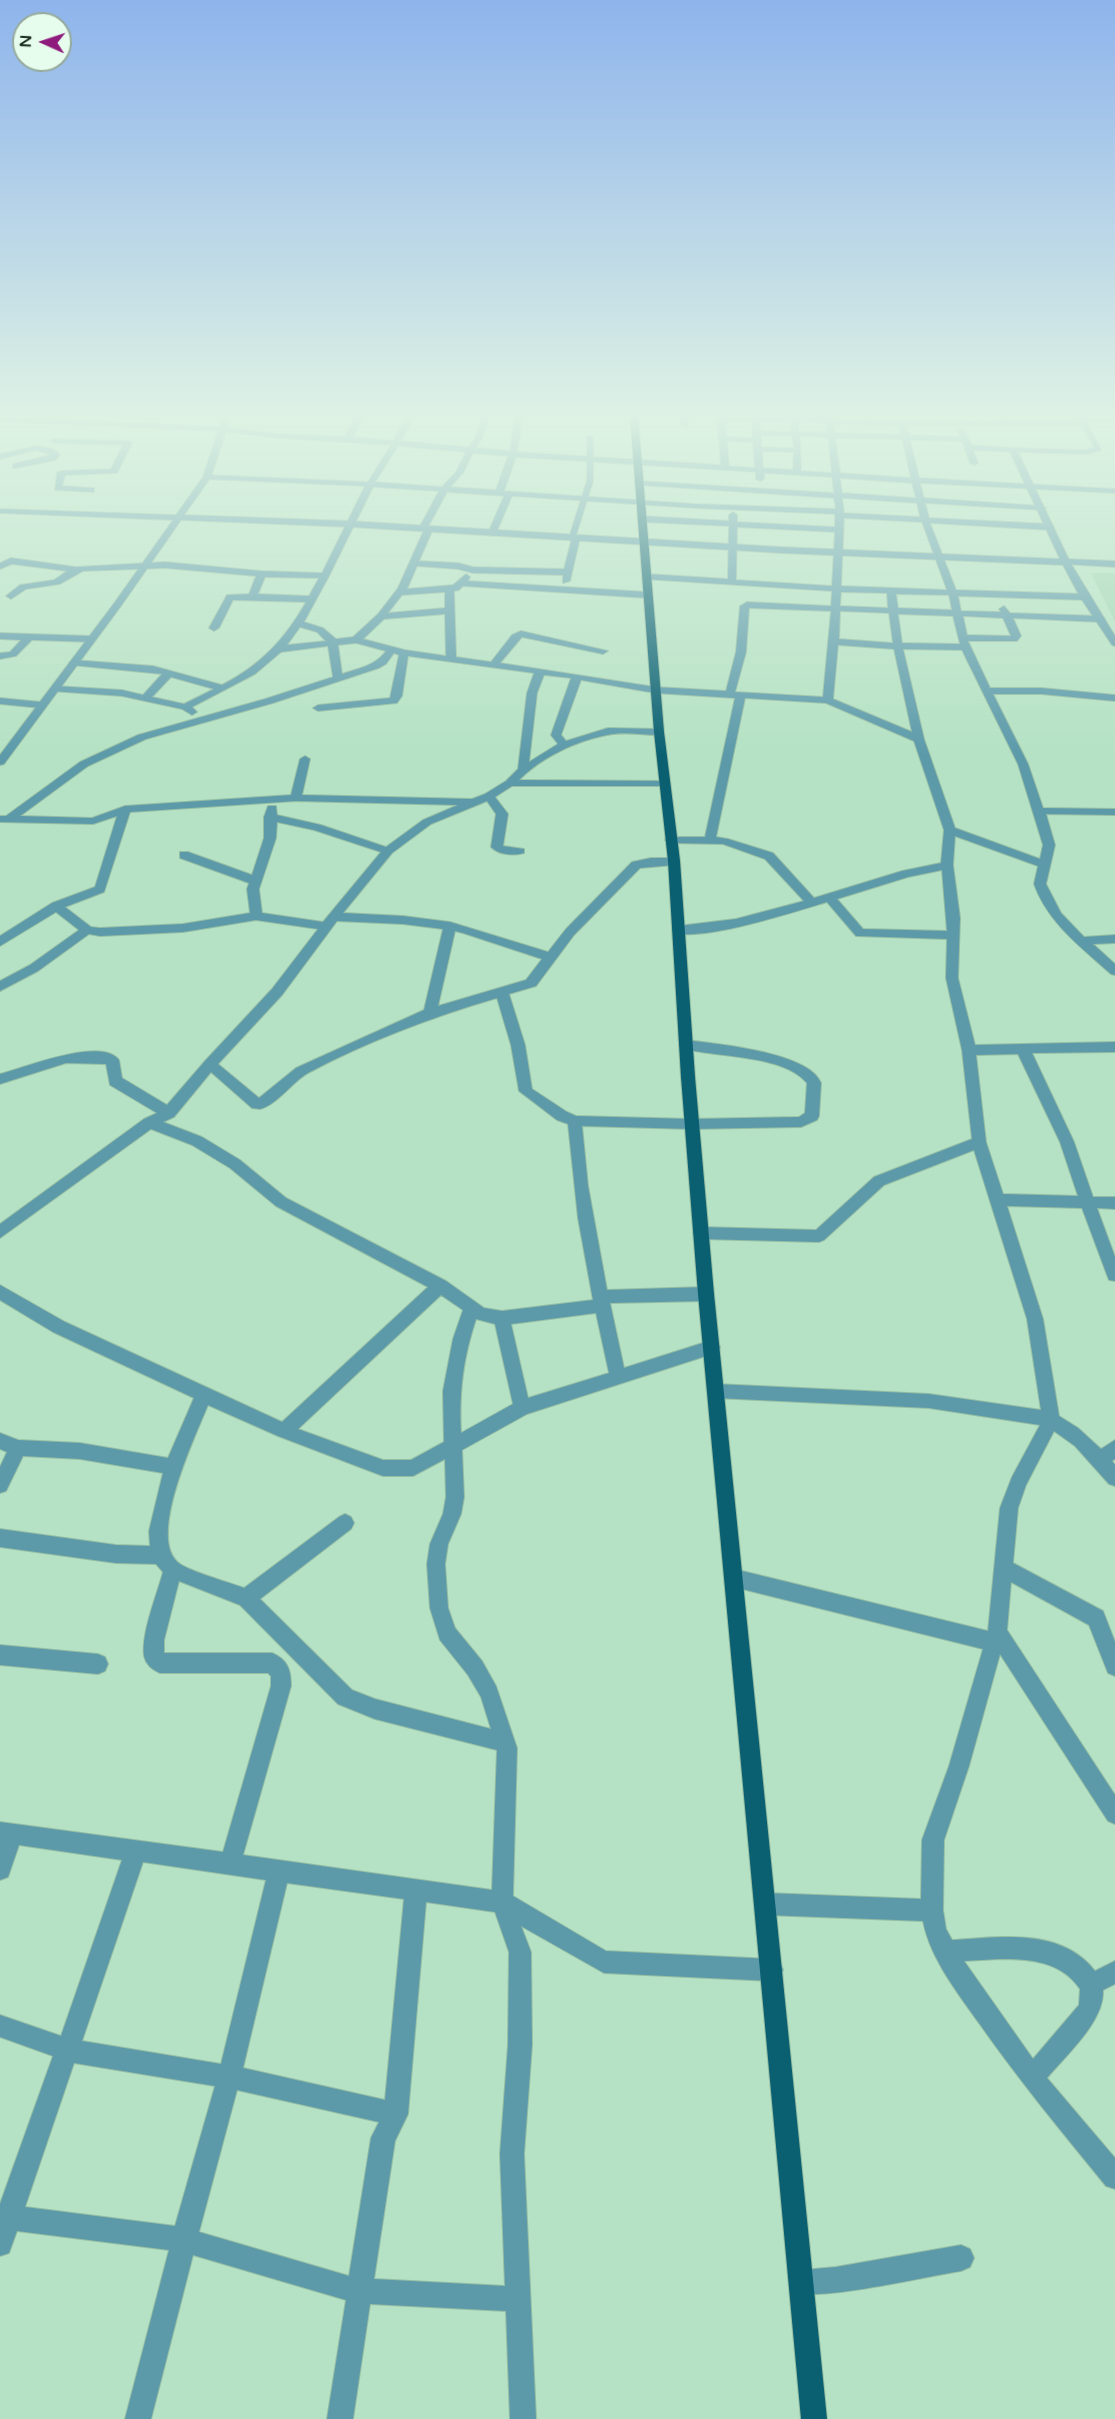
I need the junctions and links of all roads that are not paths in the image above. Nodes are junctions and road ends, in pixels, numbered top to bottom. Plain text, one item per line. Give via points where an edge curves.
1 (170, 529) edge
2 (348, 529) edge
3 (426, 529) joint
4 (494, 529) edge
5 (576, 529) edge
6 (643, 529) edge
7 (734, 529) edge
8 (821, 529) edge
9 (929, 529) edge
10 (1051, 529) edge
11 (838, 530) joint
12 (492, 533) junction
13 (574, 538) junction
14 (645, 542) junction
15 (733, 547) junction
16 (837, 553) junction
17 (940, 557) junction
18 (1066, 562) junction
19 (412, 563) junction
20 (1115, 564) edge
21 (144, 565) junction
22 (0, 566) edge
23 (470, 569) junction
24 (76, 570) junction
25 (568, 573) junction
26 (261, 574) junction
27 (325, 576) junction
28 (647, 577) junction
29 (732, 581) junction
30 (462, 583) junction
31 (449, 588) junction
32 (564, 589) junction
33 (836, 589) junction
34 (891, 591) junction
35 (400, 592) junction
36 (953, 594) junction
37 (648, 595) junction
38 (11, 596) dead end
39 (999, 596) junction
40 (253, 597) junction
41 (1032, 597) junction
42 (1085, 597) junction
43 (310, 599) junction
44 (836, 609) junction
45 (448, 611) junction
46 (893, 611) junction
47 (957, 614) junction
48 (1007, 615) junction
49 (381, 616) junction
50 (1037, 616) junction
51 (1100, 619) junction
52 (297, 623) junction
53 (214, 628) dead end
54 (0, 636) edge
55 (30, 636) junction
56 (91, 639) junction
57 (356, 640) junction
58 (333, 642) junction
59 (834, 642) junction
60 (964, 642) junction
61 (1115, 643) edge
62 (898, 646) junction
63 (278, 649) junction
64 (392, 650) junction
65 (603, 651) dead end
66 (404, 653) junction
67 (0, 656) edge
68 (451, 660) junction
69 (74, 663) junction
70 (493, 665) junction
71 (540, 671) junction
72 (169, 673) junction
73 (577, 676) junction
74 (338, 677) junction
75 (223, 687) junction
76 (55, 689) junction
77 (655, 690) junction
78 (985, 691) junction
79 (734, 696) junction
80 (145, 698) junction
81 (1115, 698) edge
82 (828, 700) junction
83 (0, 701) edge
84 (41, 705) junction
85 (185, 707) junction
86 (318, 708) dead end
87 (203, 718) junction
88 (659, 732) junction
89 (919, 738) junction
90 (564, 745) junction
91 (305, 759) dead end
92 (0, 762) edge
93 (523, 770) junction
94 (510, 783) junction
95 (665, 784) junction
96 (489, 796) junction
97 (296, 798) junction
98 (267, 800) junction
99 (475, 803) junction
100 (125, 809) junction
101 (1039, 811) junction
102 (1115, 812) edge
103 (270, 817) junction
104 (5, 819) edge
105 (950, 830) junction
106 (710, 839) junction
107 (671, 840) junction
108 (388, 851) junction
109 (520, 851) dead end
110 (184, 855) dead end
111 (674, 861) junction
112 (1044, 864) junction
113 (947, 865) junction
114 (256, 881) junction
115 (830, 897) junction
116 (812, 903) junction
117 (56, 906) junction
118 (256, 916) junction
119 (330, 921) junction
120 (450, 926) junction
121 (87, 930) junction
122 (678, 930) junction
123 (952, 935) junction
124 (1115, 939) edge
125 (1083, 941) junction
126 (0, 942) edge
127 (549, 957) junction
128 (1114, 968) edge
129 (0, 987) edge
130 (502, 992) junction
131 (430, 1013) junction
132 (686, 1045) junction
133 (1115, 1047) edge
134 (1023, 1049) junction
135 (969, 1050) junction
136 (210, 1064) junction
137 (0, 1079) edge
138 (169, 1113) junction
139 (575, 1121) junction
140 (149, 1123) junction
141 (691, 1124) junction
142 (980, 1142) junction
143 (996, 1200) junction
144 (1089, 1203) junction
145 (1115, 1203) edge
146 (1, 1231) edge
147 (701, 1233) junction
148 (1115, 1275) edge
149 (440, 1286) junction
150 (0, 1292) edge
151 (706, 1294) junction
152 (602, 1301) junction
153 (471, 1308) junction
154 (502, 1318) junction
155 (712, 1347) junction
156 (618, 1378) junction
157 (716, 1391) junction
158 (204, 1395) junction
159 (522, 1408) junction
160 (1051, 1420) junction
161 (284, 1431) junction
162 (0, 1441) edge
163 (454, 1444) junction
164 (1115, 1448) edge
165 (18, 1449) junction
166 (1101, 1460) junction
167 (172, 1467) junction
168 (1115, 1478) edge
169 (0, 1485) edge
170 (345, 1523) dead end
171 (0, 1538) edge
172 (166, 1562) junction
173 (1002, 1568) junction
174 (734, 1578) junction
175 (246, 1598) junction
176 (995, 1637) junction
177 (0, 1654) edge
178 (98, 1664) dead end
179 (1115, 1666) edge
180 (504, 1742) junction
181 (1115, 1814) edge
182 (6, 1833) edge
183 (136, 1851) junction
184 (230, 1864) junction
185 (0, 1869) edge
186 (279, 1871) junction
187 (416, 1890) junction
188 (502, 1902) junction
189 (766, 1904) junction
190 (933, 1910) junction
191 (944, 1951) junction
192 (772, 1970) junction
193 (1115, 1972) edge
194 (1092, 1984) junction
195 (0, 2026) edge
196 (68, 2050) junction
197 (229, 2078) junction
198 (1032, 2078) junction
199 (396, 2114) junction
200 (1115, 2177) edge
201 (4, 2217) edge
202 (184, 2240) junction
203 (0, 2244) edge
204 (962, 2258) dead end
205 (802, 2283) junction
206 (359, 2291) junction
207 (518, 2299) junction
208 (138, 2419) edge
209 (340, 2419) edge
210 (523, 2419) edge
211 (814, 2419) edge

1 - 21 street
2 - 27 street
3 - 12 street
3 - 19 street
4 - 12 street
5 - 13 lane
6 - 14 main road
7 - 15 street
8 - 11 street
9 - 17 street
10 - 18 street
11 - 16 street
12 - 13 street
13 - 14 street
13 - 25 street
14 - 15 street
14 - 28 main road
15 - 16 street
15 - 29 street
16 - 17 street
16 - 33 street
17 - 18 street
17 - 36 street
18 - 20 street
18 - 42 street
19 - 23 street
19 - 35 street
21 - 24 street
21 - 26 street
21 - 56 street
22 - 24 street via 11,561
23 - 25 street
23 - 30 street
24 - 38 street via 57,582 23,587
25 - 32 street
26 - 27 street
26 - 40 street
27 - 43 street
28 - 29 street
28 - 37 main road
29 - 33 street
30 - 31 street
30 - 32 street
31 - 35 street
31 - 45 street
32 - 37 street
33 - 34 street
33 - 44 street
34 - 36 street
34 - 46 street
35 - 49 street
36 - 39 street
36 - 47 street
37 - 77 main road
39 - 41 street
39 - 48 street
40 - 43 street
40 - 53 street via 230,597
41 - 42 street
41 - 50 street
42 - 51 street
43 - 52 street
44 - 46 street
44 - 59 street
44 - 79 street via 744,606 744,643
45 - 49 street
45 - 68 street
46 - 47 street
46 - 62 street
47 - 48 street
47 - 60 street
48 - 50 street
48 - 60 street via 1014,639
49 - 57 street
50 - 51 street
51 - 61 street
52 - 58 street via 322,629
52 - 63 street
54 - 55 street
55 - 56 street
55 - 67 street via 13,654
56 - 69 street
57 - 58 street
57 - 64 street
58 - 63 street
58 - 74 street
59 - 62 street
59 - 82 street
60 - 62 street
60 - 78 street
62 - 89 street
63 - 75 street via 256,669
64 - 66 street
64 - 74 street via 383,663
65 - 70 street via 521,634
66 - 68 street
66 - 86 street via 393,701
68 - 70 street
69 - 72 street
69 - 76 street
70 - 71 street
71 - 73 street
71 - 93 street via 532,693
72 - 75 street
72 - 80 street
73 - 77 street
73 - 90 street via 556,735
74 - 87 street
75 - 85 street
76 - 80 street
76 - 84 street
77 - 79 street
77 - 88 main road
78 - 81 street via 1041,691
78 - 101 street via 1023,764
79 - 82 street
79 - 106 street
80 - 85 street
82 - 89 street
83 - 84 street
84 - 92 street
85 - 87 street
87 - 104 street via 142,737 84,764
88 - 90 street via 608,731
88 - 95 main road
89 - 105 street
90 - 93 street
91 - 97 street
93 - 94 street
94 - 95 street
94 - 96 street
95 - 107 main road
96 - 99 street
96 - 109 street via 502,814 497,847
97 - 98 street
97 - 99 street
98 - 100 street
98 - 103 street via 272,806
99 - 108 street via 427,822
100 - 104 street via 93,821
100 - 117 street via 100,889
101 - 102 street
101 - 112 street via 1049,845
103 - 108 street via 317,827
103 - 114 street via 270,838
105 - 112 street
105 - 113 street
106 - 107 street
106 - 116 street via 769,856
107 - 111 main road
108 - 119 street
110 - 114 street
111 - 122 main road
111 - 127 street via 636,865
112 - 125 street via 1040,884 1044,895 1056,915
113 - 115 street
113 - 123 street via 954,918
114 - 118 street
115 - 116 street
115 - 123 street via 860,933
116 - 122 street via 732,924
117 - 121 street
117 - 126 street
118 - 119 street
118 - 121 street via 125,933
119 - 120 street via 403,920
119 - 136 street via 277,992
120 - 127 street
120 - 131 street
121 - 129 street
122 - 132 main road
123 - 135 street via 952,978
124 - 125 street
125 - 128 street
127 - 130 street via 531,983
130 - 131 street
130 - 139 street via 526,1091
131 - 136 street via 301,1071 260,1104
132 - 141 main road
132 - 141 street via 794,1066 808,1073 814,1082 812,1116 801,1122
133 - 134 street
134 - 135 street
134 - 144 street via 1067,1142
135 - 142 street
136 - 138 street
137 - 138 street via 71,1056 90,1055 112,1060 115,1081
138 - 140 street
139 - 141 street
139 - 152 street via 577,1168
140 - 146 street
140 - 149 street via 197,1140 236,1164 281,1202
141 - 147 main road
142 - 143 street
142 - 147 street via 879,1181 819,1236
143 - 144 street
143 - 160 street via 1035,1319
144 - 145 street
144 - 148 street
147 - 151 main road
149 - 153 street
149 - 161 street
150 - 158 street via 59,1327
151 - 152 street
151 - 155 main road
152 - 154 street
152 - 156 street
153 - 154 street
153 - 163 street via 451,1391
154 - 159 street
155 - 156 street
155 - 157 main road
156 - 159 street
157 - 160 street via 930,1401
157 - 174 main road
158 - 161 street
158 - 167 street
159 - 163 street
160 - 166 street via 1074,1434
160 - 173 street via 1009,1508
161 - 163 street via 383,1468 413,1468
162 - 165 street
163 - 180 street via 455,1497 436,1564 440,1608 447,1633 489,1693
164 - 166 street
165 - 167 street via 80,1450
165 - 169 street
166 - 168 street
167 - 172 street via 158,1531
170 - 175 street
171 - 172 street
172 - 175 street
172 - 184 street via 154,1640 154,1657 160,1663 272,1664 281,1672 281,1686
173 - 176 street
173 - 179 street via 1096,1618
174 - 176 street
174 - 189 main road
175 - 180 street via 345,1697 375,1709
176 - 181 street
176 - 190 street via 959,1766 933,1840
177 - 178 street
180 - 188 street via 508,1767
182 - 183 street
182 - 185 street
183 - 184 street
183 - 196 street
184 - 186 street
186 - 187 street
186 - 197 street
187 - 188 street
187 - 199 street
188 - 192 street via 604,1962
188 - 207 street via 520,1952 520,2045 512,2154
189 - 190 street
189 - 192 main road
190 - 191 street
191 - 194 street via 1029,1948 1050,1952 1079,1969
191 - 198 street
192 - 205 main road
193 - 194 street
194 - 198 street via 1092,2002 1087,2013
195 - 196 street
196 - 197 street
196 - 201 street
197 - 199 street
197 - 202 street
198 - 200 street
199 - 206 street via 383,2138
201 - 202 street
201 - 203 street
202 - 206 street
202 - 208 street
204 - 205 street
205 - 211 main road
206 - 207 street
206 - 209 street
207 - 210 street

